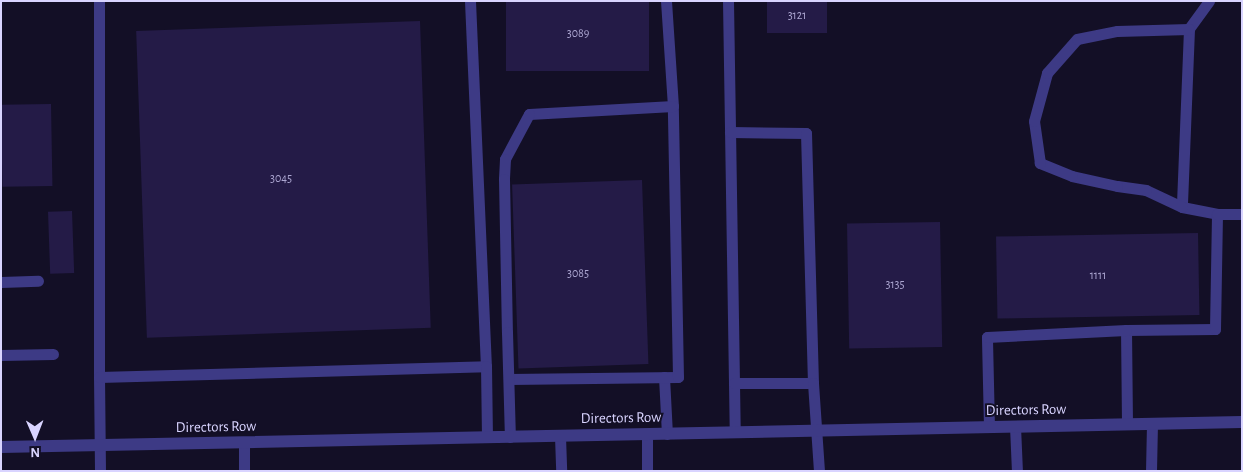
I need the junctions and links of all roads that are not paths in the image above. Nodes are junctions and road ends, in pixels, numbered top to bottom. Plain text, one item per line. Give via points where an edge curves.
1 (99, 1) edge
2 (470, 1) edge
3 (666, 1) edge
4 (728, 1) edge
5 (1209, 1) edge
6 (1189, 30) junction
7 (673, 106) junction
8 (730, 132) junction
9 (1182, 207) junction
10 (1217, 214) junction
11 (1242, 214) edge
12 (38, 281) dead end
13 (1, 282) edge
14 (1126, 330) junction
15 (1, 354) edge
16 (54, 354) dead end
17 (486, 366) junction
18 (99, 377) junction
19 (664, 377) junction
20 (509, 379) junction
21 (734, 383) junction
22 (813, 383) junction
23 (1242, 422) edge
24 (1127, 424) junction
25 (1152, 424) junction
26 (1015, 426) junction
27 (989, 427) junction
28 (818, 430) junction
29 (735, 432) junction
30 (647, 434) junction
31 (667, 434) junction
32 (560, 436) junction
33 (487, 437) junction
34 (510, 437) junction
35 (244, 442) junction
36 (99, 445) junction
37 (1, 447) edge
38 (100, 471) edge
39 (244, 471) edge
40 (560, 471) edge
41 (647, 471) edge
42 (819, 471) edge
43 (1017, 471) edge
44 (1151, 471) edge

1 - 18 lane
2 - 17 lane
3 - 7 lane
4 - 8 lane
5 - 6 lane
6 - 9 lane
6 - 9 lane via 1117,31 1077,39 1046,73 1034,121 1040,163 1072,176 1146,190
7 - 19 lane via 678,376
7 - 20 lane via 530,114 505,159
8 - 21 lane
8 - 22 lane via 806,133
9 - 10 lane
10 - 11 lane
10 - 14 lane via 1215,329
12 - 13 lane
14 - 24 lane
14 - 27 lane via 987,337
15 - 16 lane
17 - 18 lane
17 - 33 lane
18 - 36 lane
19 - 20 lane
19 - 31 lane
20 - 34 lane
21 - 22 lane
21 - 29 lane
22 - 28 lane
23 - 25 street, Directors Row
24 - 25 street, Directors Row
24 - 26 street, Directors Row
25 - 44 lane
26 - 27 street, Directors Row
26 - 43 lane
27 - 28 street, Directors Row
28 - 29 street, Directors Row
28 - 42 lane
29 - 31 street, Directors Row
30 - 31 street, Directors Row
30 - 32 street, Directors Row
30 - 41 lane
32 - 34 street, Directors Row
32 - 40 lane
33 - 34 street, Directors Row
33 - 35 street, Directors Row
35 - 36 street, Directors Row
35 - 39 lane
36 - 37 street, Directors Row
36 - 38 lane

